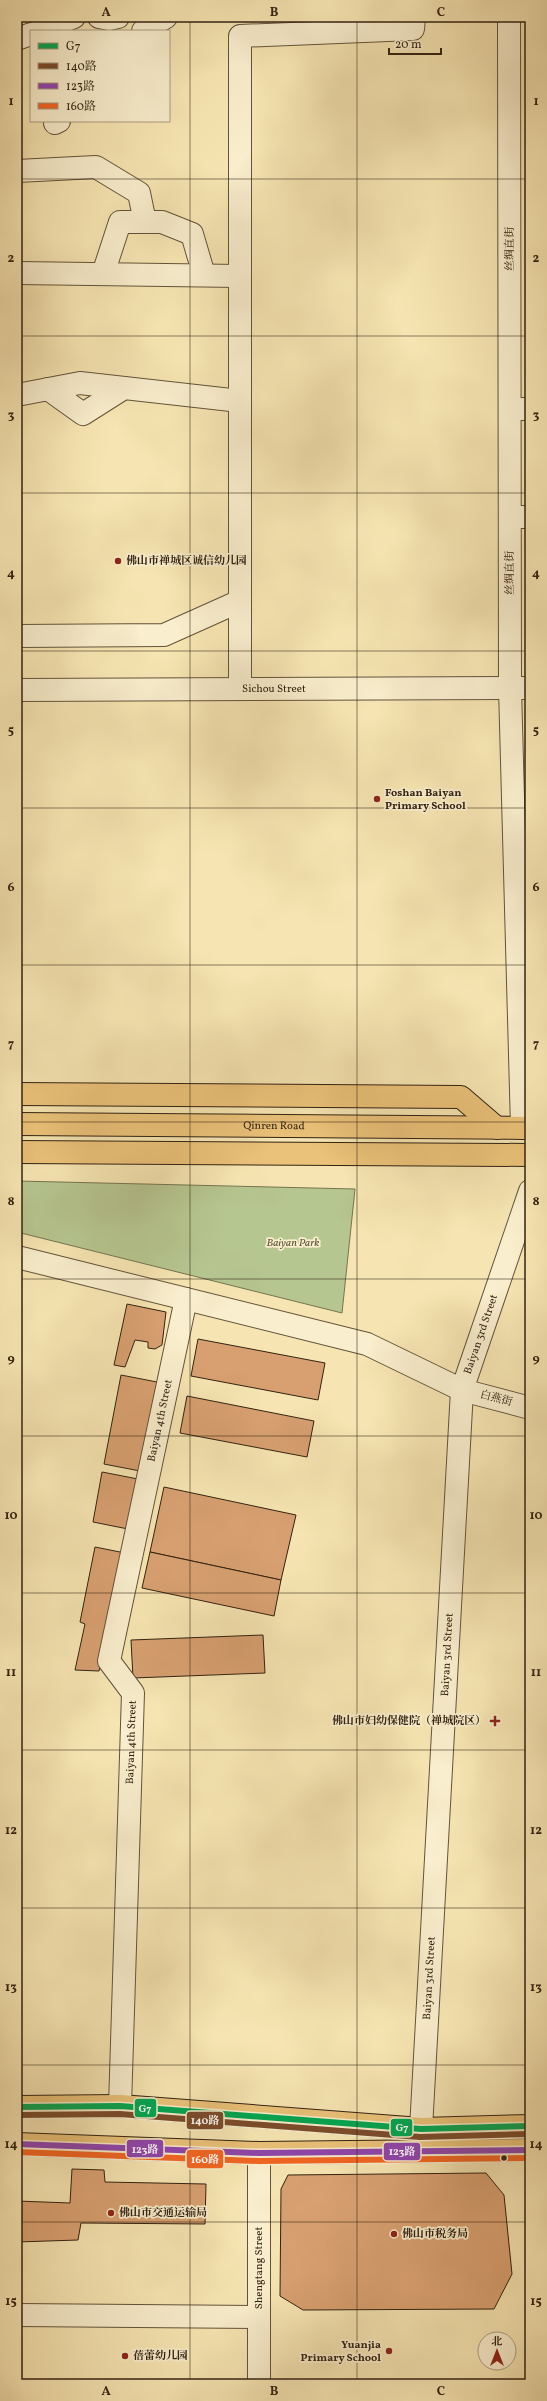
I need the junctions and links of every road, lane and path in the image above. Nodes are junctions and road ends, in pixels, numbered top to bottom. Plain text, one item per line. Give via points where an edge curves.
1 (74, 17) edge
2 (166, 17) edge
3 (414, 17) edge
4 (509, 17) edge
5 (42, 30) edge
6 (145, 30) edge
7 (30, 34) edge
8 (17, 39) edge
9 (17, 171) edge
10 (145, 222) junction
11 (17, 273) edge
12 (103, 274) junction
13 (204, 275) junction
14 (240, 276) junction
15 (124, 388) junction
16 (48, 389) junction
17 (17, 394) edge
18 (240, 401) junction
19 (520, 409) edge
20 (520, 517) edge
21 (240, 601) junction
22 (17, 636) edge
23 (520, 688) edge
24 (240, 689) junction
25 (17, 690) edge
26 (17, 1094) edge
27 (17, 1124) edge
28 (497, 1128) junction
29 (526, 1128) edge
30 (17, 1152) edge
31 (530, 1156) edge
32 (530, 1191) edge
33 (17, 1257) edge
34 (186, 1299) junction
35 (462, 1390) junction
36 (530, 1408) edge
37 (120, 2106) junction
38 (17, 2107) edge
39 (530, 2126) edge
40 (421, 2129) junction
41 (17, 2144) edge
42 (530, 2150) edge
43 (259, 2153) junction
44 (17, 2315) edge
45 (259, 2317) junction
46 (259, 2384) edge

1 - 5 street
2 - 6 street
3 - 14 street via 414,29 240,36
4 - 19 street, 丝绸直街
7 - 8 street
9 - 10 street via 96,167 139,193
10 - 12 street via 120,222
10 - 13 street via 162,222 192,234
11 - 12 street
12 - 13 street
13 - 14 street
14 - 18 street
15 - 16 street via 80,383
15 - 16 street via 83,414
15 - 18 street
16 - 17 street
18 - 21 street
19 - 20 street, 丝绸直街
20 - 23 street, 丝绸直街
21 - 22 street via 164,635
21 - 24 street
23 - 24 street, Sichou Street
23 - 29 street, 丝绸直街
24 - 25 street, Sichou Street
26 - 28 main road via 461,1097
27 - 28 main road, Qinren Road
28 - 29 main road, Qinren Road
30 - 31 main road
32 - 35 street, Baiyan 3rd Street
33 - 34 street, 白燕街
34 - 35 street, 白燕街 via 367,1344
34 - 37 street, Baiyan 4th Street via 109,1661 133,1693
35 - 36 street, 白燕街
35 - 40 street, Baiyan 3rd Street
37 - 38 main road
37 - 40 main road
39 - 40 main road
41 - 43 main road
42 - 43 main road
43 - 45 street, Shengtang Street
44 - 45 street
45 - 46 street, Shengtang Street

